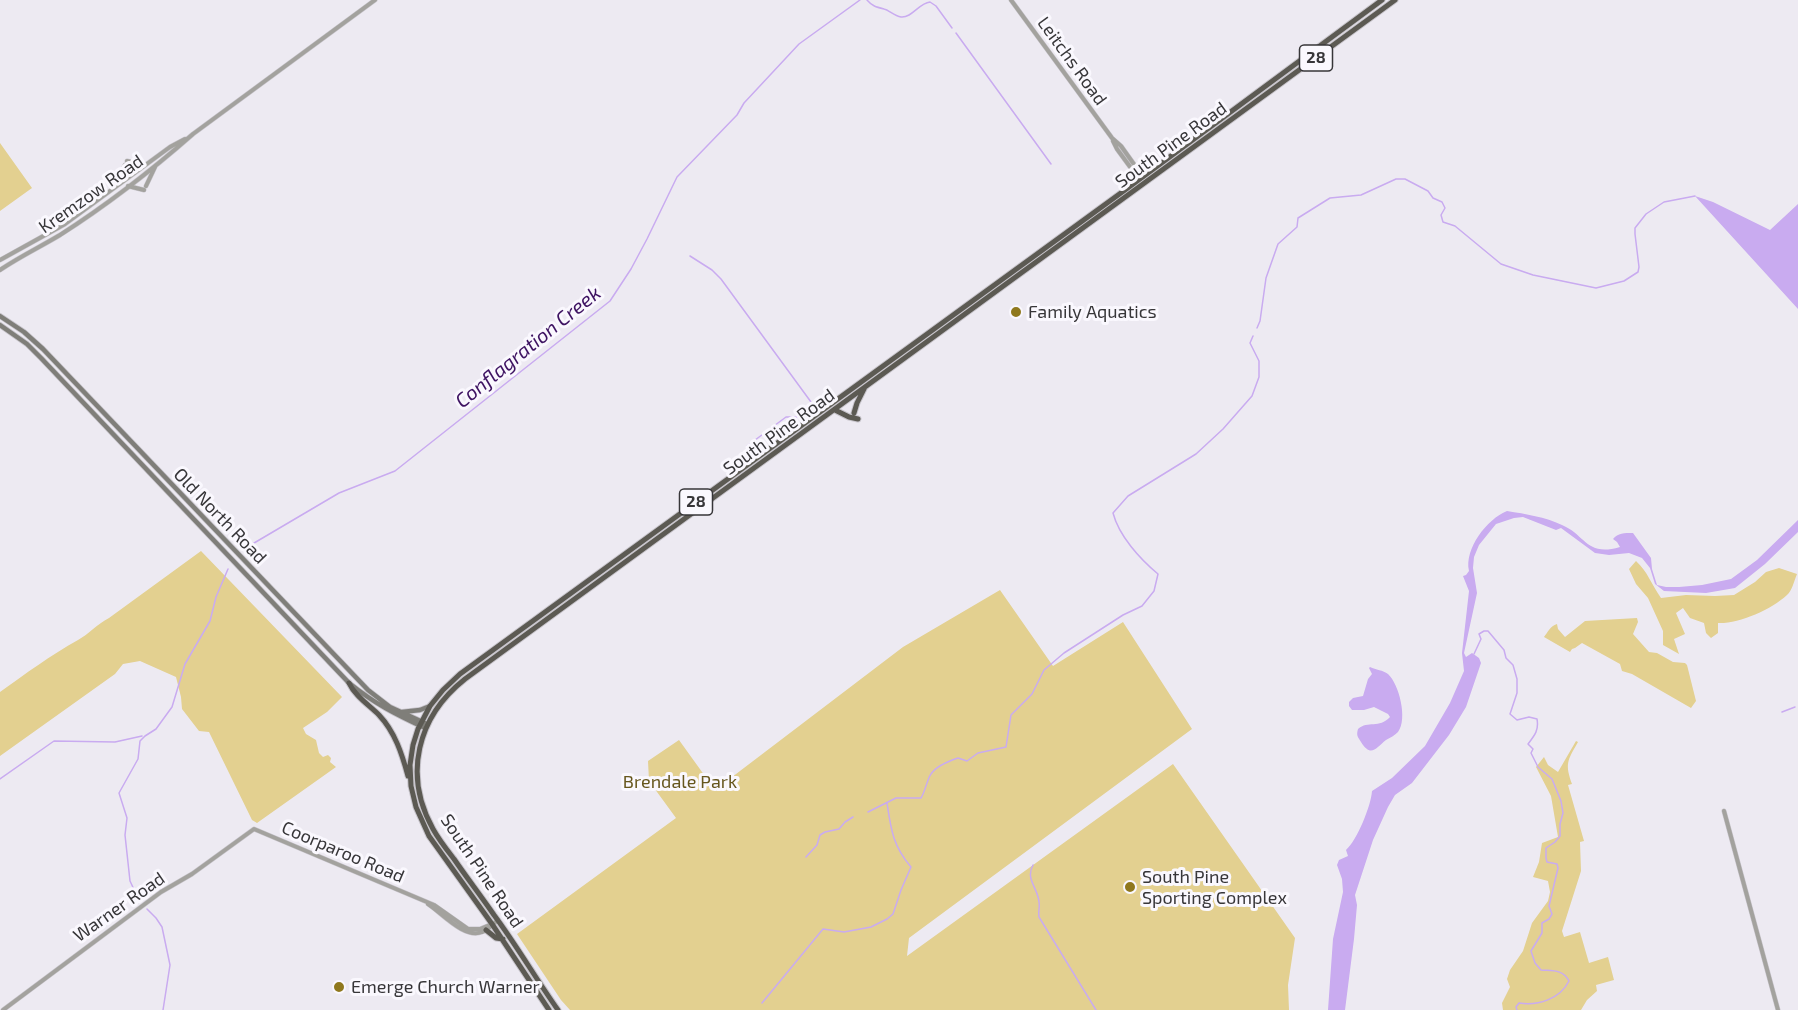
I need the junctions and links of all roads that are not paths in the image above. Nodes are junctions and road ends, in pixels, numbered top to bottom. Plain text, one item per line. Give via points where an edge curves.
1 (375, 0) edge
2 (1011, 0) edge
3 (1382, 0) edge
4 (1395, 0) edge
5 (193, 134) junction
6 (1112, 138) junction
7 (146, 165) junction
8 (155, 166) junction
9 (1133, 171) junction
10 (1143, 181) junction
11 (128, 186) junction
12 (112, 189) junction
13 (1125, 190) junction
14 (1050, 244) junction
15 (1054, 250) junction
16 (0, 260) edge
17 (0, 270) edge
18 (989, 288) junction
19 (993, 294) junction
20 (0, 316) edge
21 (0, 325) edge
22 (865, 388) junction
23 (835, 410) junction
24 (349, 683) junction
25 (430, 706) junction
26 (399, 712) junction
27 (423, 725) junction
28 (411, 786) junction
29 (1724, 811) dead end
30 (254, 829) joint
31 (422, 900) junction
32 (495, 922) junction
33 (486, 930) junction
34 (503, 939) junction
35 (3, 1010) edge
36 (549, 1010) edge
37 (558, 1010) edge
38 (1779, 1010) edge

1 - 5 street, Kremzow Road
2 - 6 street, Leitchs Road
3 - 10 highway, South Pine Road / 28
4 - 10 highway, South Pine Road / 28
5 - 7 street, Kremzow Road
5 - 8 street, Kremzow Road
6 - 9 street, Leitchs Road
6 - 10 street, Leitchs Road
7 - 12 street, Kremzow Road
7 - 12 street via 126,163
8 - 11 street, Kremzow Road
8 - 11 street via 145,188
9 - 10 street, Leitchs Road
9 - 13 highway
10 - 13 highway, South Pine Road / 28
10 - 15 highway, South Pine Road / 28
11 - 17 street, Kremzow Road via 58,237
12 - 16 street, Kremzow Road via 65,224
13 - 14 highway, South Pine Road / 28
14 - 15 highway
14 - 18 highway, South Pine Road / 28
15 - 19 highway, South Pine Road / 28
18 - 19 highway
18 - 25 highway, South Pine Road / 28 via 459,674
19 - 22 highway, South Pine Road / 28
20 - 26 main road, Old North Road via 43,349 368,690
21 - 24 main road, Old North Road via 41,358
22 - 23 highway, South Pine Road / 28
22 - 23 highway via 857,403 856,416
23 - 27 highway, South Pine Road / 28 via 465,679
24 - 27 main road, Old North Road via 372,702
24 - 28 highway via 392,733
25 - 26 main road
25 - 27 highway, South Pine Road / 28
26 - 27 main road, Old North Road
27 - 28 highway, South Pine Road / 28 via 412,751
27 - 32 highway, South Pine Road / 28 via 417,769 424,810 433,831
28 - 32 highway, South Pine Road / 28 via 429,836
29 - 38 street
30 - 31 street, Coorparoo Road
30 - 35 street, Warner Road via 161,892
31 - 32 street, Coorparoo Road via 434,904 468,929 480,929
31 - 33 street, Coorparoo Road via 465,931
32 - 33 street
32 - 34 highway, South Pine Road / 28
32 - 37 highway, South Pine Road / 28
33 - 34 highway
34 - 36 highway, South Pine Road / 28

